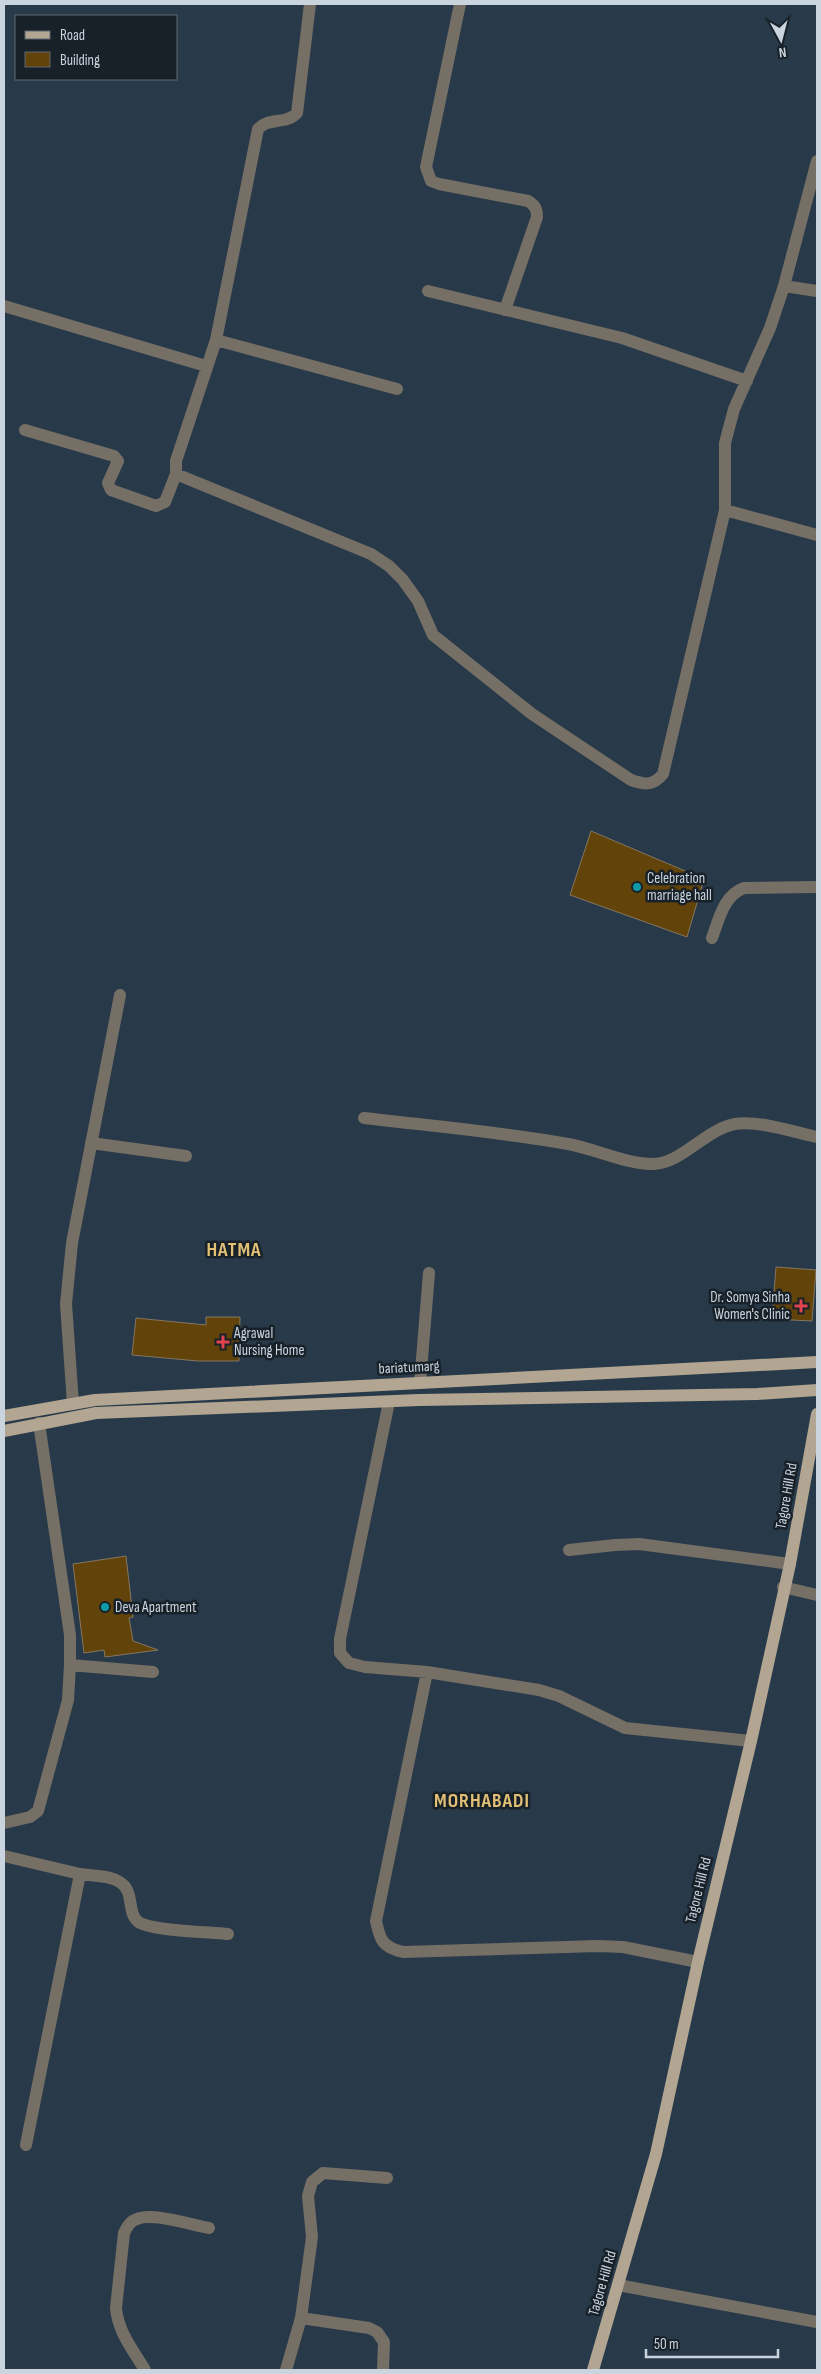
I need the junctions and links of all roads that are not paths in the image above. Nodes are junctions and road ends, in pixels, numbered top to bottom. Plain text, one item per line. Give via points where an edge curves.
1 (310, 4) edge
2 (460, 4) edge
3 (817, 161) edge
4 (784, 286) junction
5 (428, 291) dead end
6 (817, 291) edge
7 (4, 306) edge
8 (505, 310) junction
9 (216, 340) junction
10 (206, 366) junction
11 (747, 380) junction
12 (398, 389) dead end
13 (25, 430) dead end
14 (176, 474) junction
15 (725, 510) junction
16 (817, 535) edge
17 (817, 887) edge
18 (712, 938) dead end
19 (120, 995) dead end
20 (364, 1118) dead end
21 (817, 1137) edge
22 (91, 1143) junction
23 (186, 1156) dead end
24 (429, 1273) dead end
25 (817, 1362) edge
26 (420, 1383) junction
27 (817, 1390) edge
28 (389, 1402) junction
29 (73, 1404) junction
30 (817, 1414) edge
31 (4, 1416) edge
32 (39, 1423) junction
33 (4, 1431) edge
34 (569, 1550) dead end
35 (790, 1564) junction
36 (783, 1587) junction
37 (817, 1595) edge
38 (70, 1665) junction
39 (153, 1672) dead end
40 (427, 1672) junction
41 (751, 1741) junction
42 (4, 1823) edge
43 (4, 1856) edge
44 (80, 1874) junction
45 (228, 1934) dead end
46 (698, 1962) junction
47 (26, 2145) dead end
48 (386, 2178) dead end
49 (208, 2228) dead end
50 (618, 2285) junction
51 (302, 2318) junction
52 (817, 2322) edge
53 (145, 2370) edge
54 (286, 2370) edge
55 (383, 2370) edge
56 (593, 2370) edge

1 - 9 street via 297,113 292,119 267,123 258,129
2 - 8 street via 426,166 432,181 439,184 528,201 537,210
3 - 4 street
4 - 6 street
4 - 11 street
5 - 8 street
7 - 10 street
8 - 11 street via 622,338
9 - 10 street
9 - 12 street
10 - 14 street via 176,461
11 - 15 street via 734,409 725,443
13 - 14 street via 114,456 118,461 108,482 111,490 156,506 165,502
14 - 15 street via 371,554 403,580 418,601 433,635 532,714 631,780 646,785 656,782 663,774
15 - 16 street
17 - 18 street via 736,890 729,896
19 - 22 street
20 - 21 street via 526,1137 655,1164 666,1161 719,1129 735,1124 752,1124
22 - 23 street
22 - 29 street via 66,1304
24 - 26 street
25 - 26 main road, bariatumarg
26 - 29 main road, bariatumarg via 95,1400
27 - 28 main road
28 - 32 main road via 96,1413
28 - 40 street via 340,1639 340,1653 349,1663 365,1667
29 - 31 main road, bariatumarg
30 - 35 main road, Tagore Hill Rd
32 - 33 main road
32 - 38 street via 70,1635
34 - 35 street via 639,1544
35 - 36 main road, Tagore Hill Rd
36 - 37 street
36 - 41 main road, Tagore Hill Rd
38 - 39 street
38 - 42 street via 68,1700 38,1811 30,1817
40 - 41 street via 539,1690 559,1696 625,1728
40 - 46 street via 376,1921 380,1937 389,1949 403,1952 606,1946
41 - 46 main road, Tagore Hill Rd
43 - 44 street
44 - 45 street via 122,1883 139,1922 154,1927
44 - 47 street
46 - 50 main road, Tagore Hill Rd via 656,2154
48 - 51 street via 323,2173 312,2182 308,2196 312,2237
49 - 53 street via 152,2217 138,2218 124,2233 117,2320
50 - 52 street
50 - 56 main road, Tagore Hill Rd
51 - 54 street
51 - 55 street via 377,2332 384,2342

